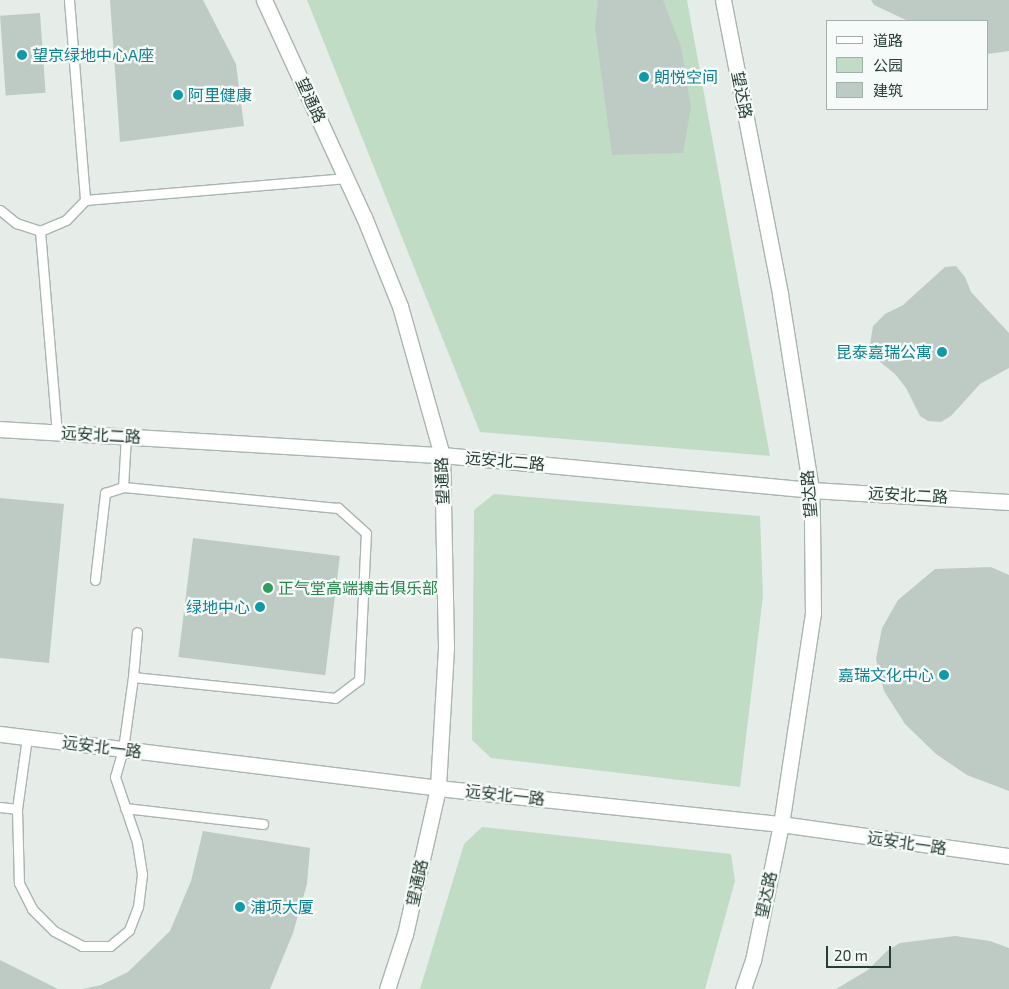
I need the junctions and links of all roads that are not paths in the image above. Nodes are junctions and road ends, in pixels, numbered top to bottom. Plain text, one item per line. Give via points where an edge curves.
1 (69, 0) edge
2 (264, 0) edge
3 (723, 0) edge
4 (346, 178) junction
5 (85, 200) junction
6 (0, 210) edge
7 (40, 231) junction
8 (0, 429) edge
9 (57, 433) junction
10 (126, 437) junction
11 (442, 455) junction
12 (123, 487) junction
13 (811, 490) junction
14 (1009, 502) edge
15 (95, 580) dead end
16 (137, 632) dead end
17 (133, 677) junction
18 (0, 734) edge
19 (27, 737) junction
20 (123, 749) junction
21 (438, 788) junction
22 (0, 807) edge
23 (125, 808) junction
24 (16, 809) junction
25 (263, 824) dead end
26 (781, 824) junction
27 (1009, 856) edge
28 (387, 989) edge
29 (743, 989) edge

1 - 5 lane
2 - 4 street, 望通路
3 - 13 street, 望达路 via 780,294
4 - 5 lane
4 - 11 street, 望通路 via 400,306
5 - 7 lane via 66,220
6 - 7 lane via 16,223
7 - 9 lane
8 - 9 street, 远安北二路
9 - 10 street, 远安北二路
10 - 11 street, 远安北二路
10 - 12 lane
11 - 13 street, 远安北二路
11 - 21 street, 望通路 via 446,648
12 - 15 lane via 105,494
12 - 17 lane via 338,508 366,533 359,680 335,698
13 - 14 street, 远安北二路
13 - 26 street, 望达路 via 813,613
16 - 17 lane
17 - 20 lane
18 - 19 street, 远安北一路
19 - 20 street, 远安北一路
19 - 24 lane
20 - 21 street, 远安北一路
20 - 23 lane via 115,777
21 - 26 street, 远安北一路
21 - 28 street, 望通路 via 405,934
22 - 24 lane
23 - 24 lane via 137,842 142,874 138,907 129,930 110,946 82,946 54,931 32,909 19,883
23 - 25 lane
26 - 27 street, 远安北一路
26 - 29 street, 望达路 via 753,960

